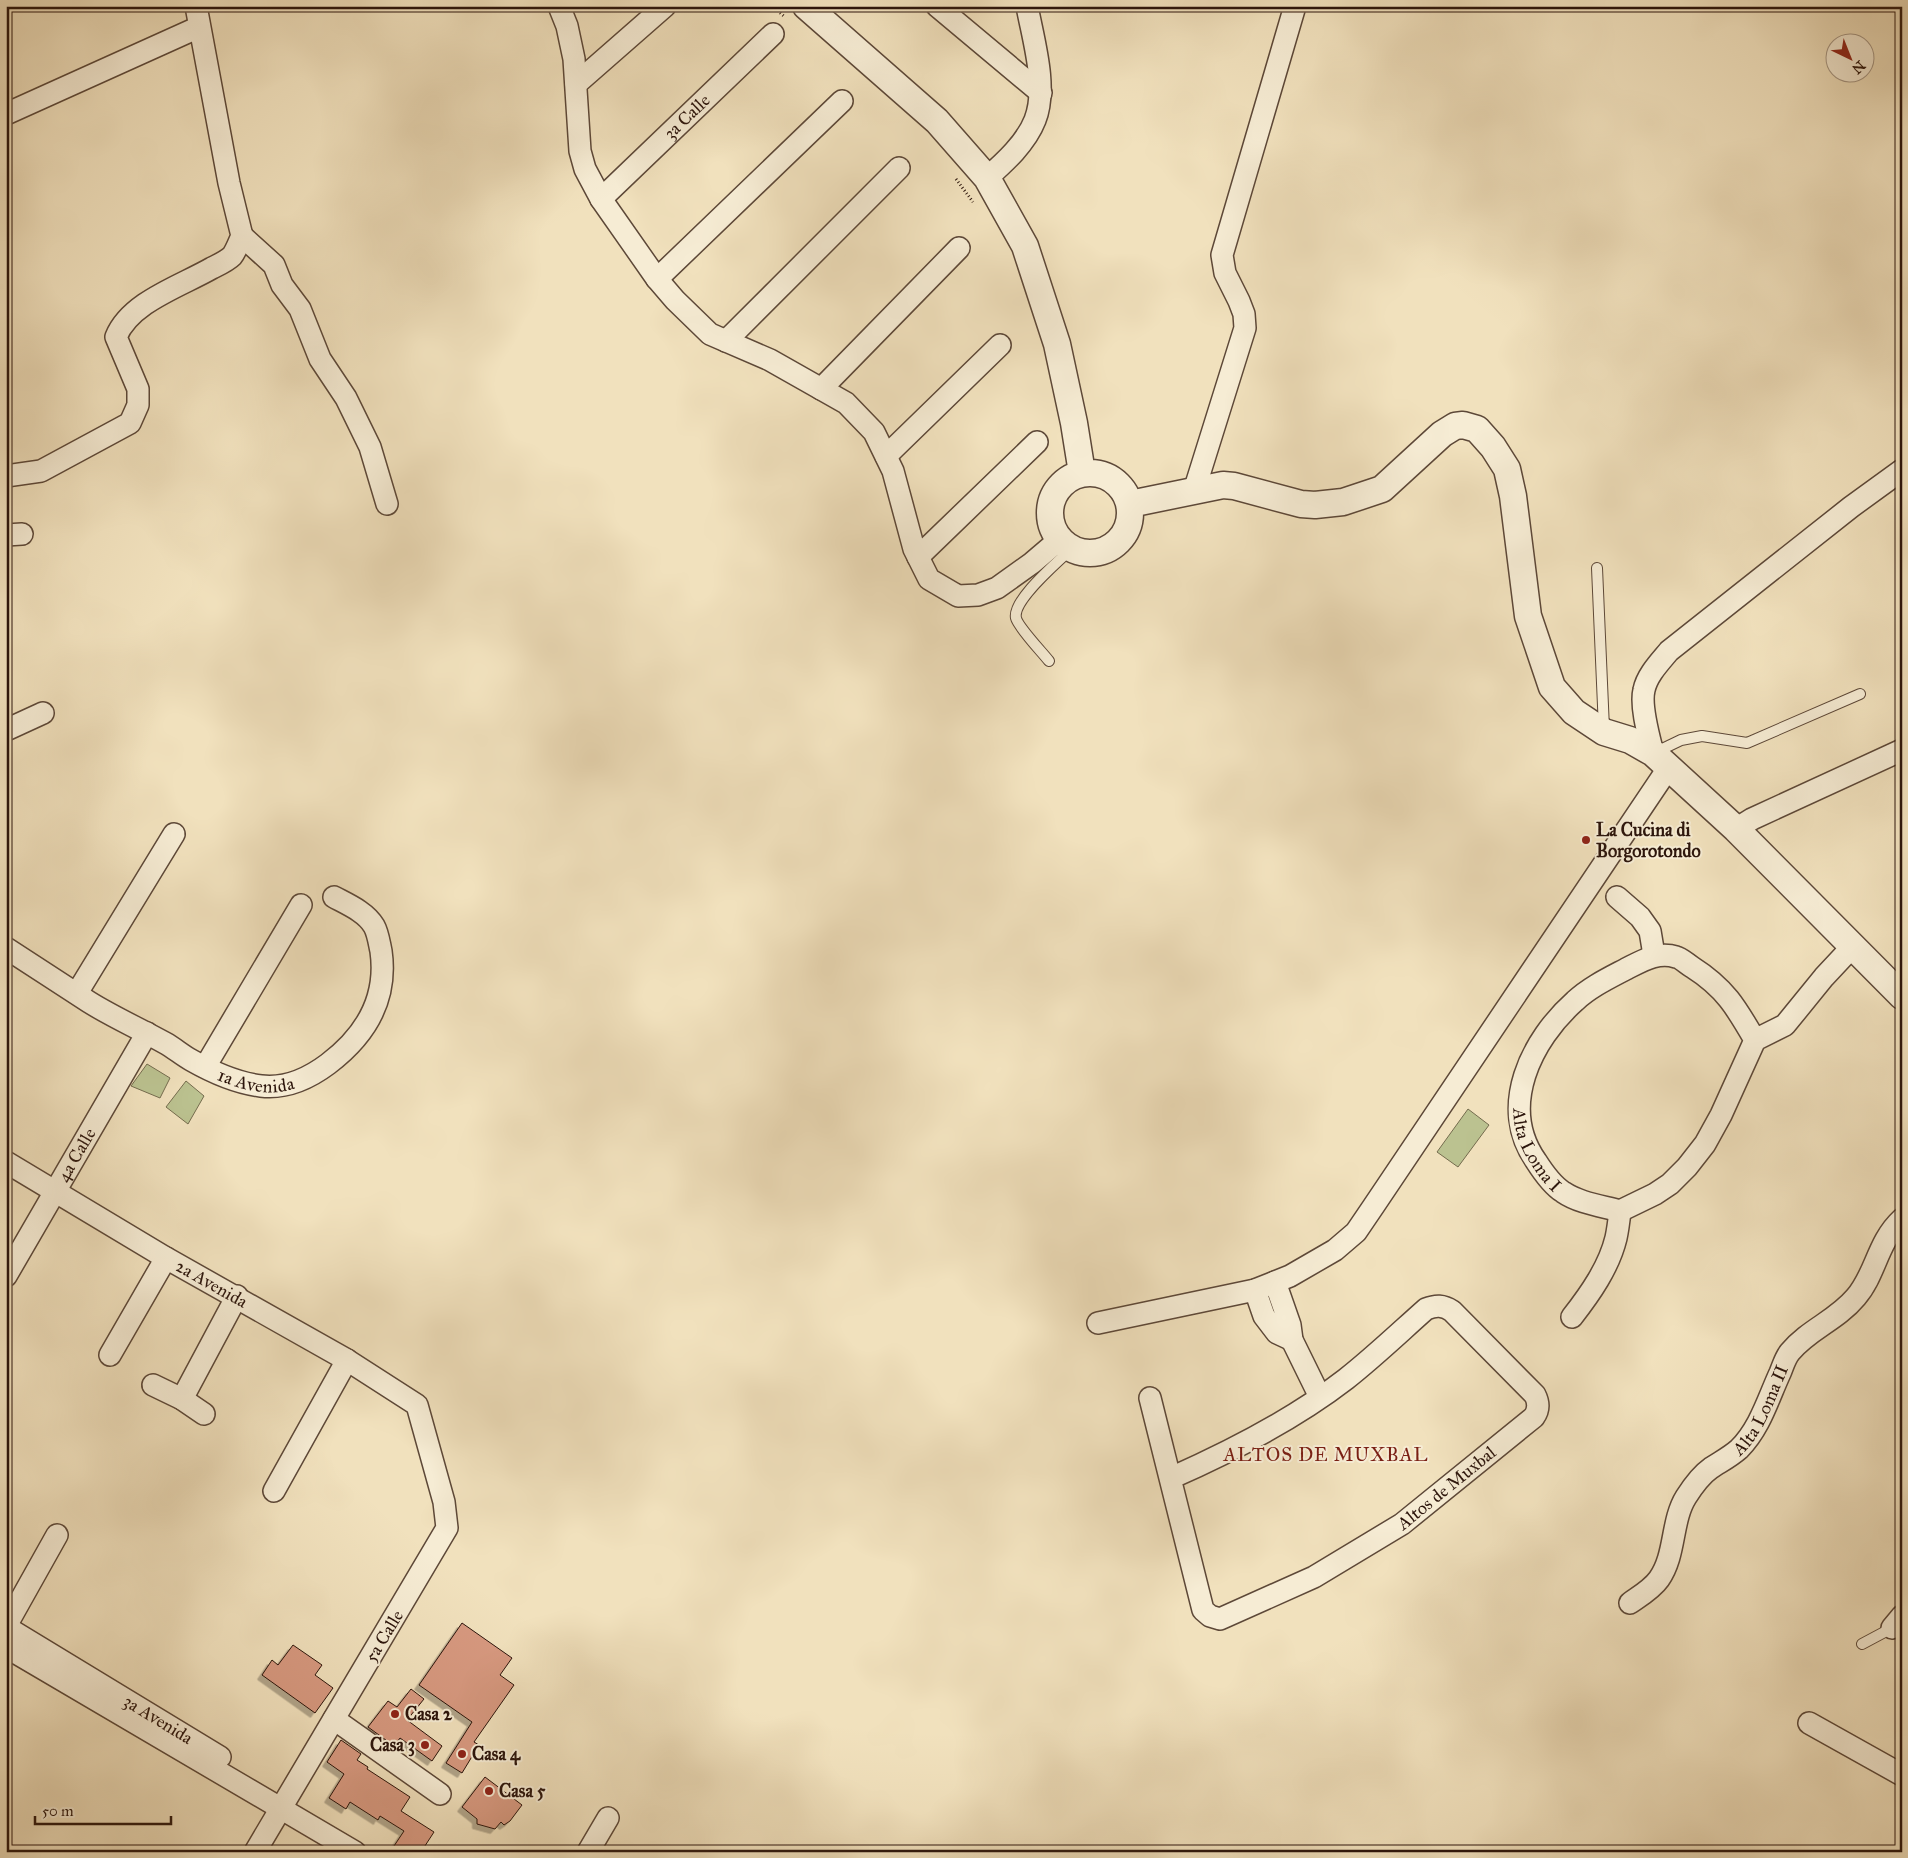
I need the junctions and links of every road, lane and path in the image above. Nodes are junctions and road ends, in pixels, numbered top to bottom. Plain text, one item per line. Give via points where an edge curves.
1 (559, 6) edge
2 (664, 6) edge
3 (772, 6) edge
4 (938, 6) edge
5 (1027, 6) edge
6 (1295, 6) edge
7 (198, 16) edge
8 (788, 19) edge
9 (576, 84) junction
10 (1041, 93) junction
11 (842, 101) dead end
12 (6, 114) edge
13 (899, 168) dead end
14 (955, 177) dead end
15 (987, 178) junction
16 (601, 199) junction
17 (976, 205) dead end
18 (242, 236) junction
19 (959, 248) dead end
20 (657, 279) junction
21 (726, 341) junction
22 (1000, 344) dead end
23 (821, 389) junction
24 (1037, 442) dead end
25 (886, 456) junction
26 (1902, 470) edge
27 (1082, 473) junction
28 (6, 476) edge
29 (1194, 491) junction
30 (387, 504) dead end
31 (1130, 504) junction
32 (1065, 544) junction
33 (918, 557) junction
34 (1597, 568) dead end
35 (1050, 661) dead end
36 (1860, 694) dead end
37 (42, 713) dead end
38 (6, 730) edge
39 (1604, 732) junction
40 (1902, 750) edge
41 (1661, 760) junction
42 (1736, 829) junction
43 (174, 834) dead end
44 (334, 897) dead end
45 (1617, 897) dead end
46 (301, 905) dead end
47 (1853, 946) junction
48 (6, 948) edge
49 (1654, 955) junction
50 (77, 994) junction
51 (1902, 996) edge
52 (147, 1033) junction
53 (1755, 1040) junction
54 (205, 1067) junction
55 (6, 1162) edge
56 (56, 1192) junction
57 (1620, 1211) junction
58 (1902, 1219) edge
59 (166, 1258) junction
60 (6, 1276) edge
61 (1275, 1282) junction
62 (1255, 1290) junction
63 (236, 1296) junction
64 (1572, 1317) dead end
65 (1098, 1323) dead end
66 (1292, 1340) junction
67 (110, 1355) dead end
68 (347, 1360) junction
69 (153, 1385) dead end
70 (1320, 1397) junction
71 (1150, 1398) dead end
72 (182, 1400) junction
73 (417, 1405) joint
74 (204, 1414) dead end
75 (1171, 1478) junction
76 (274, 1491) dead end
77 (57, 1535) dead end
78 (1630, 1603) dead end
79 (1899, 1626) edge
80 (6, 1627) edge
81 (1862, 1644) dead end
82 (6, 1647) edge
83 (334, 1718) junction
84 (1809, 1723) dead end
85 (1902, 1775) edge
86 (440, 1794) dead end
87 (283, 1803) junction
88 (608, 1818) dead end
89 (255, 1852) edge
90 (354, 1852) edge
91 (588, 1852) edge

1 - 9 street via 571,43
2 - 9 street
3 - 8 path
4 - 10 street
5 - 10 street
6 - 29 street via 1222,256 1225,273 1244,314 1245,328
7 - 12 street
7 - 18 street
8 - 15 street via 937,121
8 - 16 street, 3a Calle
9 - 16 street via 580,151 585,169
10 - 15 street via 1036,119 1023,140
11 - 20 street
13 - 21 street
14 - 17 path
15 - 27 street via 1025,246 1057,344
16 - 20 street
18 - 28 street via 231,257 160,294 119,327 116,337 138,389 138,405 130,423 41,471
18 - 30 street via 274,265 282,285 300,309 320,359 346,398 370,447
19 - 23 street
20 - 21 street via 710,334
21 - 23 street via 770,360
22 - 25 street
23 - 25 street via 846,403 874,432
24 - 33 street
25 - 33 street
26 - 41 street via 1669,651 1654,670 1644,691 1645,716
27 - 31 street via 1098,472 1112,478 1124,490
27 - 32 street via 1066,479 1055,492 1049,508 1051,525
29 - 31 street
29 - 39 street via 1224,485 1300,504 1343,502 1382,489 1455,426 1463,424 1476,429 1493,447 1506,469 1513,496 1528,616 1552,686 1574,712
31 - 32 street via 1125,534 1114,545 1101,552 1085,553
32 - 33 street via 997,588 978,595 958,596 929,579
32 - 35 lane via 1016,611 1020,627
34 - 39 lane
36 - 41 lane via 1747,743 1702,736 1681,740
37 - 38 street
39 - 41 street via 1630,740
40 - 42 street
41 - 42 street
41 - 61 street via 1356,1232 1336,1250
42 - 47 street
43 - 50 street
44 - 54 street, 1a Avenida via 359,911 373,924 380,945 380,992 359,1036 320,1070 292,1084 262,1086 227,1077
45 - 49 street via 1640,917 1650,931
46 - 54 street
47 - 51 street
47 - 53 street via 1785,1025
48 - 50 street, 1a Avenida
49 - 53 street via 1676,957 1720,987
49 - 57 street, Alta Loma I via 1602,981 1555,1021 1528,1066 1520,1092 1518,1118 1522,1134 1530,1153 1546,1175 1562,1192
50 - 52 street, 1a Avenida
52 - 54 street, 1a Avenida
52 - 56 street, 4a Calle
53 - 57 street via 1721,1115 1687,1167 1655,1194
55 - 56 street, 2a Avenida
56 - 59 street, 2a Avenida
56 - 60 street, 4a Calle
57 - 64 street via 1616,1239 1607,1262 1591,1292
58 - 78 street, Alta Loma II via 1880,1249 1858,1296 1788,1354 1762,1414 1739,1449 1699,1478 1678,1514 1660,1578
59 - 63 street, 2a Avenida
59 - 67 street
61 - 62 street
61 - 66 street
62 - 65 street
62 - 66 street via 1264,1316 1277,1333
63 - 68 street, 2a Avenida
63 - 72 street
66 - 70 street
68 - 73 street, 2a Avenida
68 - 76 street
69 - 72 street
70 - 75 street, Altos de Muxbal via 1227,1452
70 - 75 street, Altos de Muxbal via 1346,1379 1426,1309 1439,1306 1452,1311 1535,1395 1538,1406 1534,1417 1402,1524 1314,1578 1220,1619 1203,1610
71 - 75 street, Altos de Muxbal
72 - 74 street
73 - 83 street, 5a Calle via 444,1502 447,1528
77 - 80 street
79 - 81 lane
80 - 87 street, 3a Avenida
82 - 87 street, 3a Avenida
83 - 86 street
83 - 87 street, 5a Calle
84 - 85 street
87 - 89 street, 5a Calle
87 - 90 street via 298,1820
88 - 91 street

